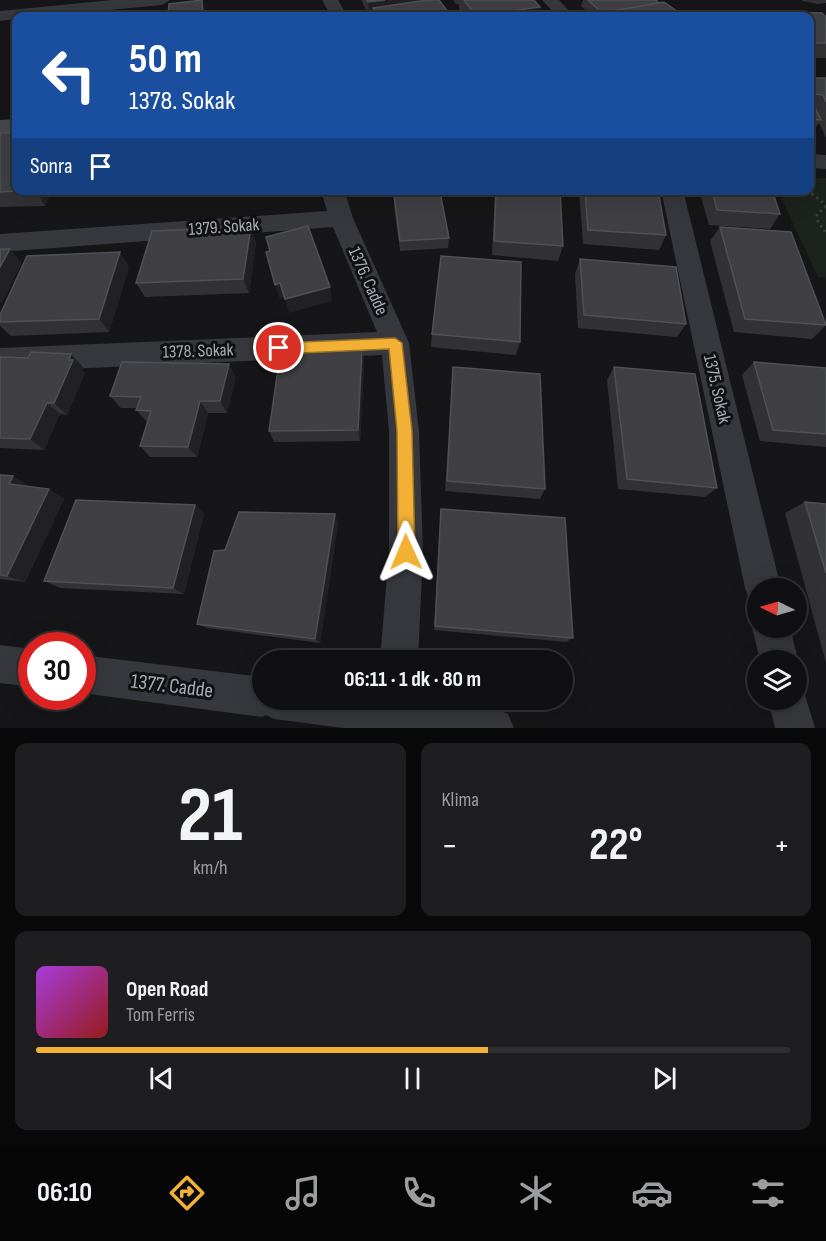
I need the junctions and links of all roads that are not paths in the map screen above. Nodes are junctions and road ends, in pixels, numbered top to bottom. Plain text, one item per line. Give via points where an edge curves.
1 (162, 0) edge
2 (550, 0) edge
3 (40, 12) edge
4 (562, 12) edge
5 (673, 195) edge
6 (337, 198) edge
7 (0, 243) edge
8 (395, 343) junction
9 (0, 360) edge
10 (760, 578) edge
11 (400, 650) edge
12 (0, 664) edge
13 (18, 666) edge
14 (96, 676) edge
15 (252, 697) edge
16 (404, 710) edge
17 (791, 710) edge
18 (442, 724) edge
19 (494, 728) edge
20 (795, 728) edge

1 - 3 street
2 - 4 street
5 - 10 street, 1375. Sokak
6 - 7 street, 1379. Sokak
6 - 8 street, 1376. Cadde
8 - 9 street, 1378. Sokak
8 - 11 street, 1376. Cadde via 404,431 406,552
12 - 13 street
14 - 15 street, 1377. Cadde
16 - 18 street
17 - 20 street
18 - 19 street

